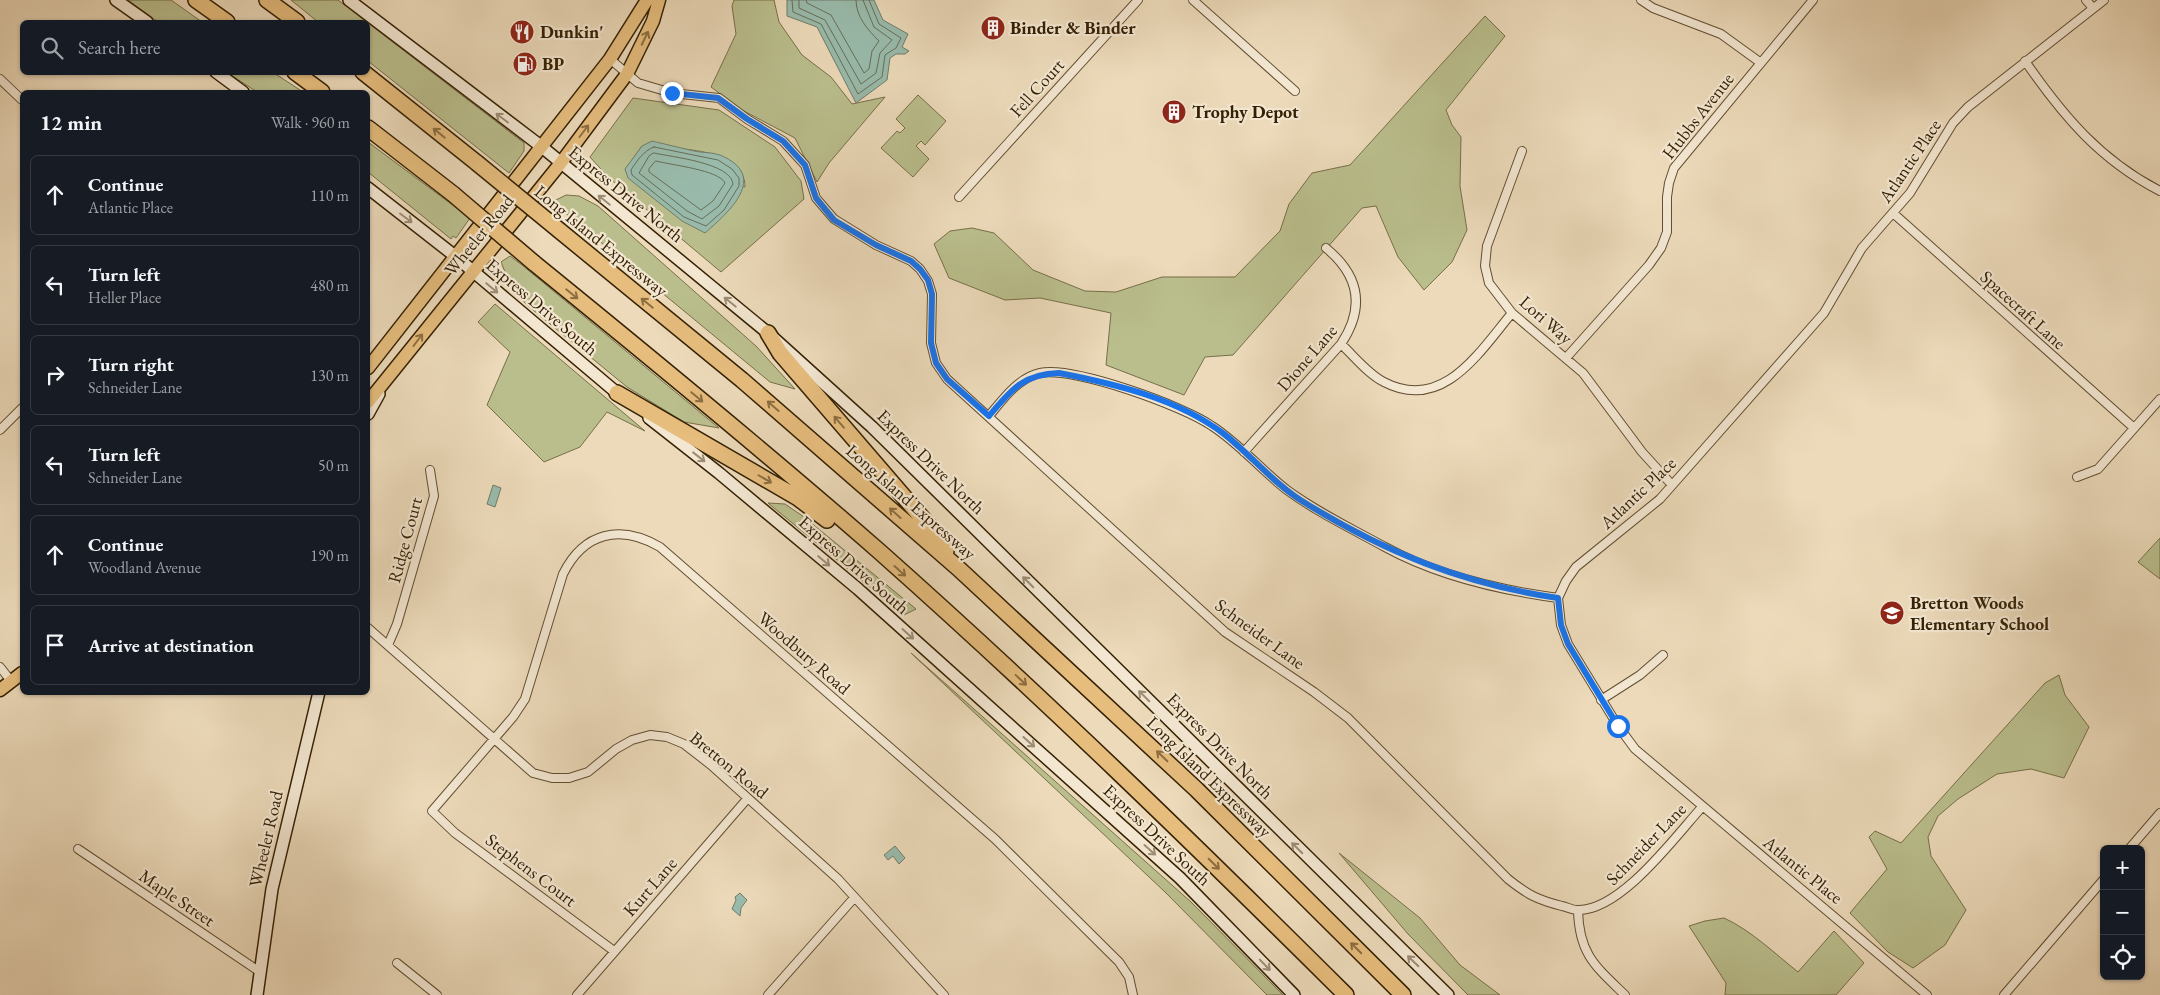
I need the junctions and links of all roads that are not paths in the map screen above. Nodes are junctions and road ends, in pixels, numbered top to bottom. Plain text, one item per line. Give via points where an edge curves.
1 (116, 0) edge
2 (196, 0) edge
3 (349, 0) edge
4 (648, 0) edge
5 (659, 0) edge
6 (1138, 0) edge
7 (1193, 0) edge
8 (1641, 0) edge
9 (1813, 0) edge
10 (2086, 0) edge
11 (2104, 0) edge
12 (272, 3) edge
13 (2093, 8) junction
14 (144, 20) edge
15 (223, 20) edge
16 (294, 20) edge
17 (610, 60) junction
18 (2025, 61) junction
19 (1761, 62) junction
20 (627, 74) junction
21 (220, 75) edge
22 (298, 75) edge
23 (367, 75) edge
24 (0, 79) edge
25 (239, 90) edge
26 (319, 90) edge
27 (1295, 91) dead end
28 (20, 98) edge
29 (370, 130) edge
30 (542, 147) junction
31 (1522, 151) dead end
32 (560, 164) junction
33 (370, 190) edge
34 (2160, 191) edge
35 (959, 197) dead end
36 (1893, 213) junction
37 (1326, 248) dead end
38 (456, 256) junction
39 (473, 272) junction
40 (415, 307) junction
41 (1512, 313) junction
42 (768, 333) junction
43 (1341, 344) junction
44 (1566, 358) junction
45 (370, 365) edge
46 (370, 375) edge
47 (388, 379) junction
48 (617, 393) junction
49 (2160, 399) edge
50 (370, 400) edge
51 (20, 410) edge
52 (370, 410) edge
53 (989, 416) junction
54 (2134, 428) junction
55 (0, 430) edge
56 (1244, 452) junction
57 (430, 470) dead end
58 (2077, 477) dead end
59 (1672, 486) junction
60 (879, 552) junction
61 (958, 568) junction
62 (1558, 598) junction
63 (370, 630) edge
64 (388, 645) junction
65 (1663, 654) dead end
66 (0, 667) edge
67 (20, 674) edge
68 (11, 681) junction
69 (0, 690) edge
70 (317, 695) edge
71 (1601, 700) junction
72 (494, 739) junction
73 (747, 798) junction
74 (1702, 807) junction
75 (432, 811) joint
76 (2160, 813) edge
77 (2132, 845) edge
78 (78, 849) dead end
79 (2100, 883) edge
80 (854, 898) junction
81 (1578, 910) junction
82 (614, 951) junction
83 (397, 963) dead end
84 (260, 972) junction
85 (257, 995) edge
86 (437, 995) edge
87 (577, 995) edge
88 (768, 995) edge
89 (944, 995) edge
90 (1133, 995) edge
91 (1294, 995) edge
92 (1346, 995) edge
93 (1403, 995) edge
94 (1448, 995) edge
95 (1626, 995) edge
96 (1927, 995) edge
97 (2004, 995) edge

1 - 14 main road
2 - 15 highway
30 -> 3 main road, Express Drive North
4 - 17 main road, Wheeler Road
20 -> 5 main road, Wheeler Road via 653,21
6 - 35 street, Fell Court
7 - 27 street
8 - 19 street via 1653,8 1721,34
9 - 19 street, Hubbs Avenue
10 - 13 street
11 - 13 street, Atlantic Place
12 - 16 highway
13 - 18 street, Atlantic Place
17 - 20 street, Schneider Lane
17 - 30 main road, Wheeler Road
18 - 34 street via 2062,112 2100,152
18 - 36 street, Atlantic Place via 1968,107 1953,124 1922,176
19 - 44 street, Hubbs Avenue via 1674,168 1668,183 1667,232 1661,248
32 -> 20 main road, Wheeler Road
20 - 53 street, Schneider Lane via 638,83 672,93 718,98 783,141 805,165 816,198 834,220 920,269 932,294 931,343 936,363 947,379
21 - 25 main road
22 - 26 highway
61 -> 23 highway, Long Island Expressway, bridge via 742,380
24 - 28 street
29 -> 60 highway, bridge via 453,194
30 - 32 main road, Express Drive North
30 - 38 main road, Wheeler Road
31 - 41 street, Lori Way via 1487,246 1485,266 1490,283
32 - 39 main road, Wheeler Road
42 -> 32 main road, Express Drive North
33 -> 38 main road, Express Drive South
36 - 54 street, Spacecraft Lane
36 - 59 street, Atlantic Place via 1862,248 1824,312
37 - 43 street, Dione Lane via 1347,270 1356,296 1351,329
38 - 39 main road, Express Drive South
38 - 40 main road, Wheeler Road
47 -> 39 main road, Wheeler Road
39 -> 48 main road, Express Drive South
40 - 45 main road
40 - 46 main road, Wheeler Road
41 - 43 street via 1461,373 1443,385 1423,391 1403,389 1384,382
41 - 44 street, Lori Way
61 -> 42 highway via 930,527 780,353
94 -> 42 main road, Express Drive North via 872,428
43 - 56 street, Dione Lane
44 - 59 street, Lori Way via 1596,389 1642,452
47 - 50 main road
47 - 52 main road, Wheeler Road
48 -> 60 highway via 798,498 844,533
48 -> 91 main road, Express Drive South via 858,589 1180,878
49 - 54 street
51 - 55 street
53 - 56 street via 1024,380 1040,373 1059,373 1168,402 1212,425
53 - 81 street, Schneider Lane via 1225,632 1348,718 1508,879 1529,896
54 - 58 street via 2098,469
56 - 62 street via 1302,501 1387,548 1429,567 1471,580
57 - 64 street, Ridge Court via 434,496
59 - 62 street, Atlantic Place via 1644,513 1576,567
60 -> 92 highway via 1169,819
93 -> 61 highway, Long Island Expressway via 1190,783
62 - 71 street, Atlantic Place via 1561,625 1568,644
63 - 64 street, Bretton Road
64 - 72 street, Bretton Road
65 - 71 street via 1640,676
66 - 68 street
67 - 68 main road
68 - 69 main road
70 - 84 main road, Wheeler Road via 272,889
71 - 74 street, Atlantic Place via 1635,749
72 - 73 street, Bretton Road via 533,773 569,778 588,772 632,740 650,735 667,737 684,744 711,764
72 - 75 street, Woodbury Road
72 - 90 street, Woodbury Road via 525,699 570,560 584,545 601,536 623,534 642,537 660,547 995,839 1119,962 1129,976
73 - 80 street, Bretton Road via 812,854
73 - 82 street, Kurt Lane
74 - 81 street, Schneider Lane via 1629,887 1612,900
74 - 96 street, Atlantic Place via 1834,914
75 - 82 street, Stephens Court via 455,833
76 - 77 street
78 - 84 street, Maple Street
79 - 97 street
80 - 88 street
80 - 89 street, Bretton Road
81 - 95 street via 1582,944 1591,960
82 - 87 street, Kurt Lane
83 - 86 street
84 - 85 main road, Wheeler Road

